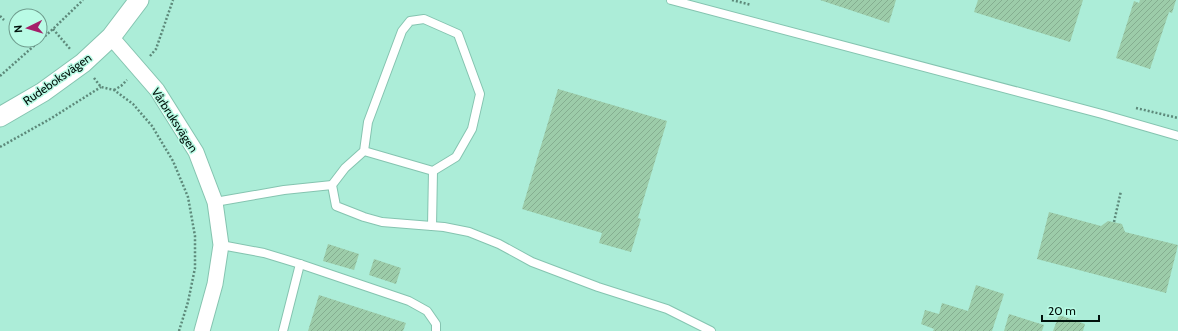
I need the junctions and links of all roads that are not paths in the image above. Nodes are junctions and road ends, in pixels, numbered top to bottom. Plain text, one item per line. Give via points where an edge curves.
1 (139, 0) edge
2 (671, 0) edge
3 (111, 37) junction
4 (0, 117) edge
5 (1178, 136) edge
6 (364, 151) junction
7 (433, 171) junction
8 (332, 185) junction
9 (215, 202) junction
10 (432, 226) junction
11 (221, 245) junction
12 (300, 264) junction
13 (202, 331) edge
14 (283, 331) edge
15 (436, 331) edge
16 (711, 331) edge

1 - 3 street, Rudeboksvägen
2 - 5 lane
3 - 4 street, Rudeboksvägen via 83,63 43,92
3 - 9 street, Vårbruksvägen via 157,90 196,152
6 - 7 lane
6 - 7 lane via 368,122 402,31 410,21 424,19 458,34 480,94 472,129 456,157
6 - 8 lane via 345,168
7 - 10 lane
8 - 9 lane
8 - 10 lane via 336,206 382,222
9 - 11 street, Vårbruksvägen
10 - 16 lane via 469,232 500,244 532,262 667,309
11 - 12 lane via 264,253
11 - 13 street, Vårbruksvägen via 215,284
12 - 14 lane
12 - 15 lane via 409,301 427,311 436,324

